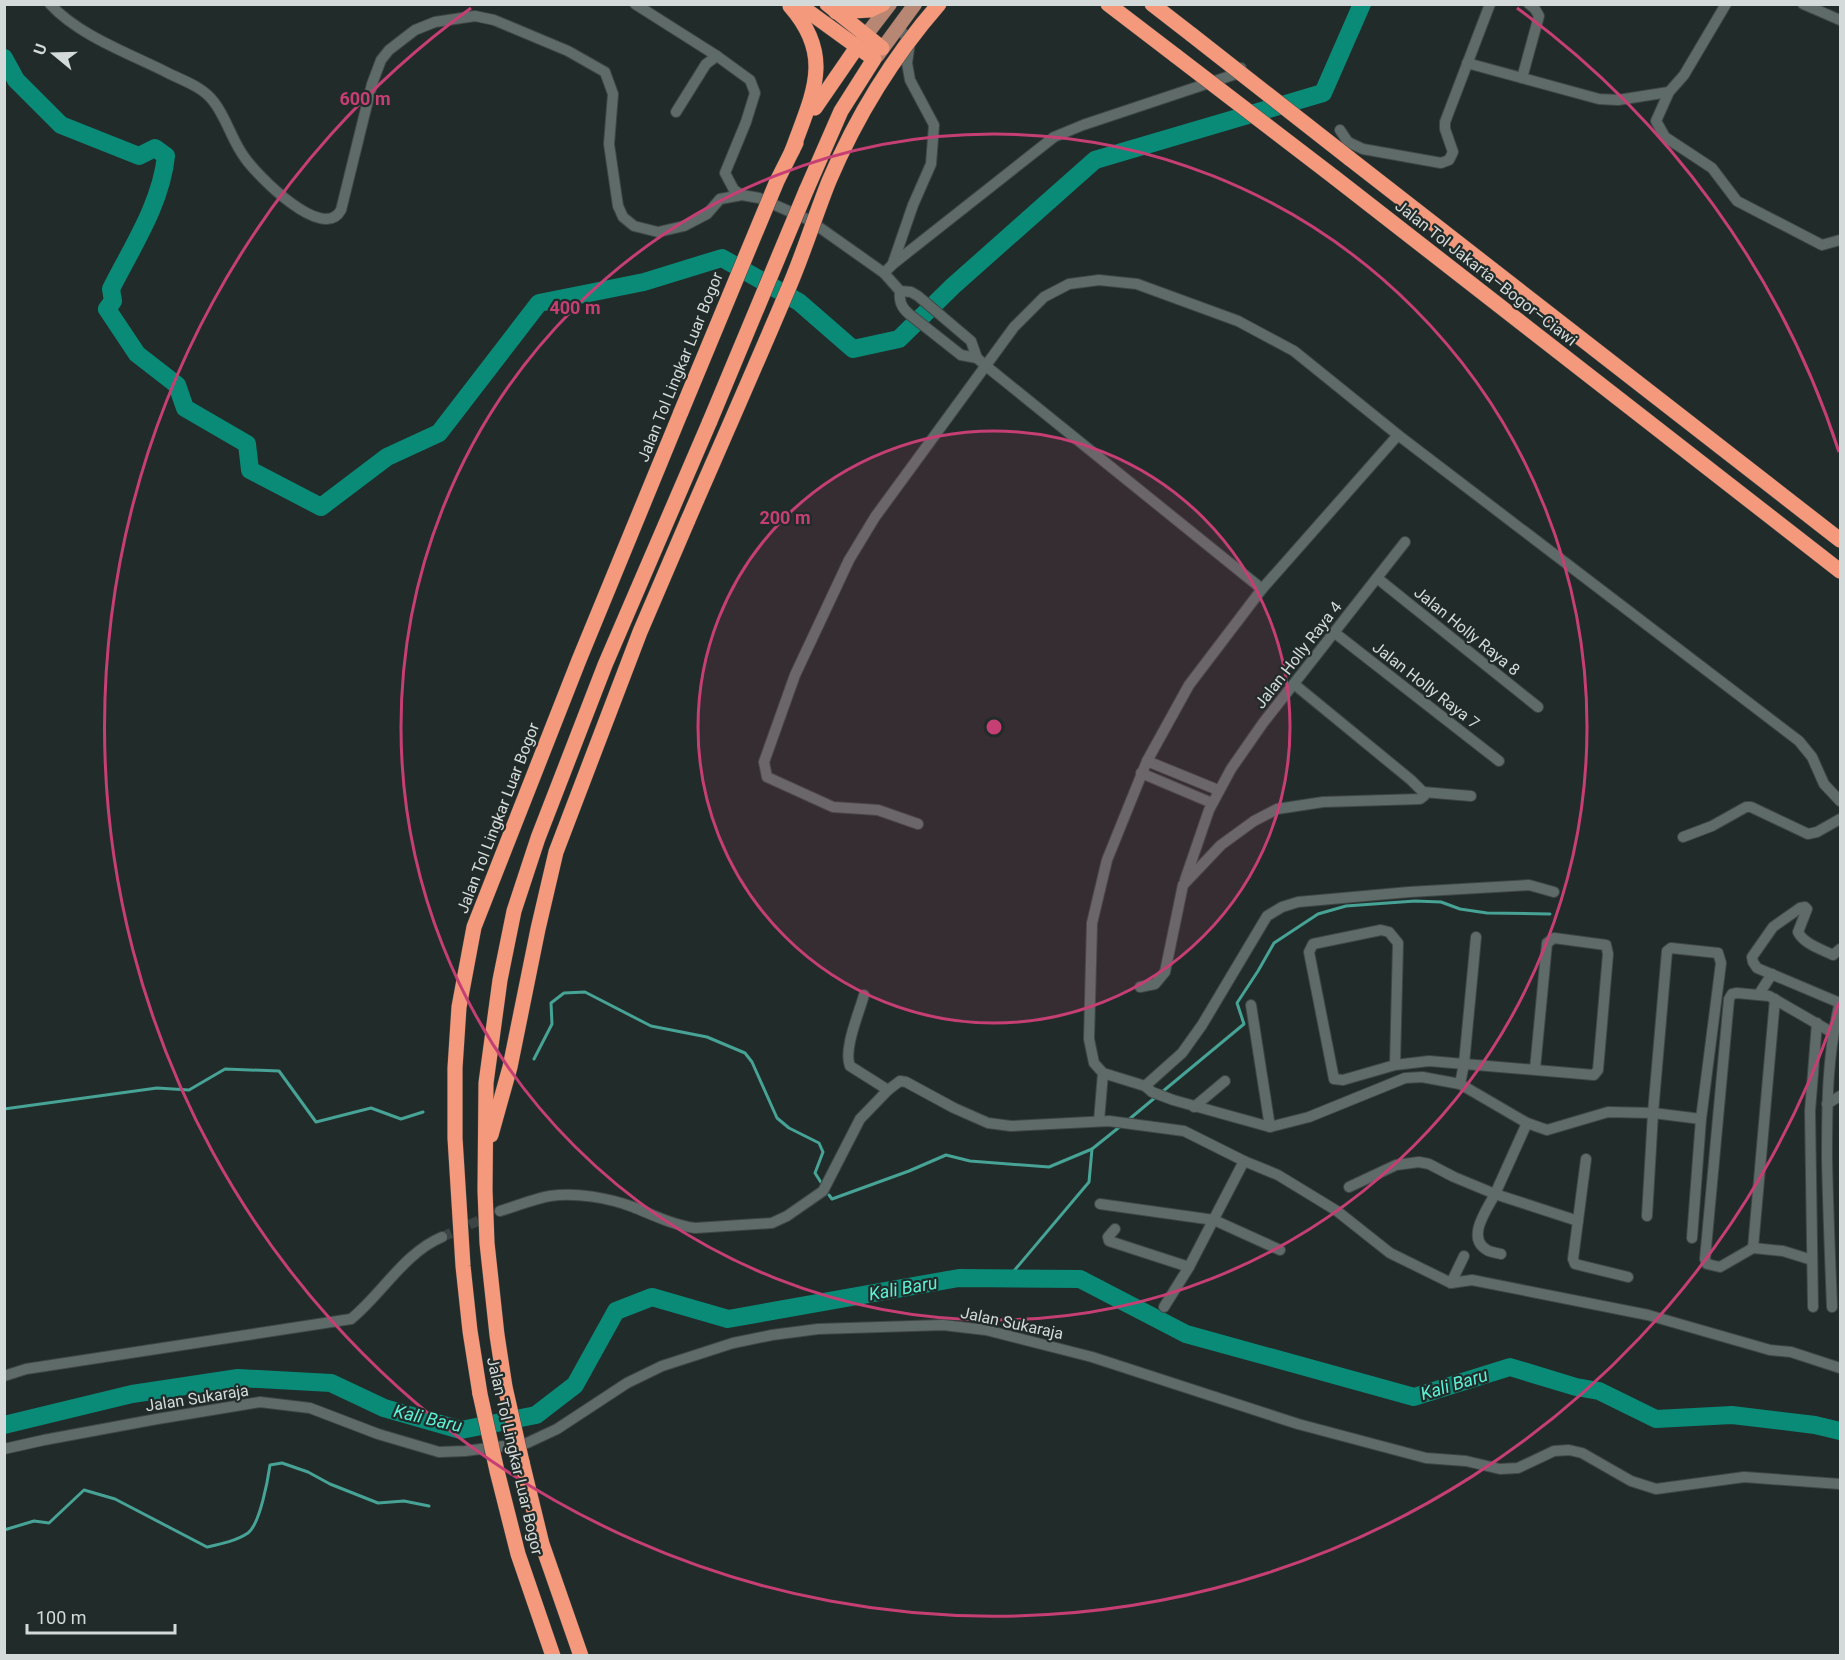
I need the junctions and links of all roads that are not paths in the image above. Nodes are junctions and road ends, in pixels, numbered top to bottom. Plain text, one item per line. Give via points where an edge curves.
1 (50, 4) edge
2 (635, 4) edge
3 (789, 4) edge
4 (798, 4) edge
5 (883, 4) edge
6 (890, 4) edge
7 (915, 4) edge
8 (939, 4) edge
9 (1108, 4) edge
10 (1152, 4) edge
11 (1490, 4) edge
12 (1529, 4) edge
13 (1726, 4) edge
14 (1803, 4) edge
15 (832, 8) edge
16 (1840, 20) edge
17 (898, 27) junction
18 (861, 41) junction
19 (878, 54) junction
20 (717, 56) junction
21 (1467, 63) junction
22 (1243, 66) dead end
23 (1522, 78) junction
24 (1669, 92) junction
25 (676, 112) dead end
26 (1340, 130) dead end
27 (792, 151) junction
28 (742, 195) junction
29 (1840, 240) edge
30 (893, 264) junction
31 (884, 273) junction
32 (900, 291) junction
33 (977, 358) junction
34 (986, 366) junction
35 (1398, 435) junction
36 (1840, 540) edge
37 (1405, 542) dead end
38 (1840, 571) edge
39 (1377, 578) junction
40 (1262, 588) junction
41 (1335, 633) junction
42 (1294, 684) junction
43 (1538, 707) dead end
44 (1147, 760) junction
45 (1499, 761) dead end
46 (1142, 773) junction
47 (1218, 790) junction
48 (1423, 792) junction
49 (1471, 796) dead end
50 (1840, 801) edge
51 (1212, 803) junction
52 (1840, 819) edge
53 (918, 824) dead end
54 (1683, 837) dead end
55 (1184, 885) junction
56 (1554, 892) dead end
57 (1773, 927) junction
58 (1798, 932) junction
59 (1476, 938) dead end
60 (1840, 950) edge
61 (1772, 974) junction
62 (1140, 987) dead end
63 (1759, 994) junction
64 (864, 995) dead end
65 (1775, 999) junction
66 (1840, 1003) edge
67 (1251, 1005) dead end
68 (1817, 1023) junction
69 (1833, 1033) junction
70 (1464, 1064) junction
71 (1395, 1065) junction
72 (1535, 1069) junction
73 (1103, 1073) junction
74 (1225, 1081) dead end
75 (1460, 1083) junction
76 (1148, 1089) junction
77 (888, 1090) junction
78 (1840, 1096) edge
79 (1827, 1104) junction
80 (1194, 1107) junction
81 (1653, 1113) junction
82 (1701, 1119) junction
83 (1104, 1121) junction
84 (1527, 1123) junction
85 (1270, 1127) junction
86 (485, 1156) junction
87 (1586, 1159) dead end
88 (1244, 1161) junction
89 (1349, 1187) dead end
90 (1495, 1194) junction
91 (1100, 1204) dead end
92 (501, 1211) tunnel mouth
93 (1647, 1216) dead end
94 (1214, 1220) junction
95 (1578, 1221) junction
96 (1115, 1229) dead end
97 (442, 1237) tunnel mouth
98 (1692, 1238) dead end
99 (1753, 1248) junction
100 (1280, 1251) dead end
101 (1501, 1254) dead end
102 (1464, 1257) dead end
103 (1812, 1260) junction
104 (1190, 1267) junction
105 (1628, 1278) dead end
106 (1451, 1283) junction
107 (1164, 1307) dead end
108 (1813, 1307) dead end
109 (1832, 1307) dead end
110 (1840, 1368) edge
111 (4, 1376) edge
112 (4, 1449) edge
113 (1840, 1485) edge
114 (553, 1656) edge
115 (581, 1656) edge

1 - 28 street via 82,29 197,87 214,102 243,157 270,187 312,216 328,220 340,210 372,84 389,50 415,30 435,22 475,16 568,51 605,72 612,94 609,144 618,206 634,226 658,232 684,226 707,214 720,200
2 - 20 street
3 - 27 highway via 810,34 817,65 816,82
4 - 18 highway
5 - 15 highway via 870,10
6 - 18 main road
7 - 17 main road
8 - 86 highway, bridge via 886,71 855,124 640,632 556,852 510,1067
9 - 38 highway, Jalan Tol Jakarta–Bogor–Ciawi, bridge
10 - 36 highway, Jalan Tol Jakarta–Bogor–Ciawi, bridge
11 - 21 street
12 - 23 street via 1539,16
13 - 24 street via 1684,75
14 - 16 street
15 - 18 highway
17 - 19 main road
17 - 30 street via 910,42 910,80 934,125 931,164
18 - 19 highway
18 - 27 highway, Jalan Tol Lingkar Luar Bogor via 820,97
19 - 86 highway, Jalan Tol Lingkar Luar Bogor, bridge via 841,111 806,191 605,665 538,838 514,910 500,980 486,1083
20 - 25 street via 706,64
20 - 28 street via 750,80 755,93 724,173 734,190
21 - 23 street
21 - 26 street via 1445,122 1453,152 1449,160 1441,163 1363,149 1348,142
22 - 30 street via 1236,74 1054,137
23 - 24 street via 1599,99
24 - 29 street via 1656,121 1665,137 1712,168 1737,201 1822,245
27 - 114 highway, Jalan Tol Lingkar Luar Bogor, bridge via 681,412 474,927 459,1007 455,1138 470,1331 480,1394 518,1554
28 - 31 street via 759,198 809,220
30 - 31 street
31 - 32 street
32 - 33 street via 911,292 963,333 971,341
32 - 33 street via 899,299 909,314 956,352
33 - 34 street
34 - 35 street via 1014,327 1044,297 1069,284 1099,280 1137,284 1238,321 1274,339
34 - 40 street
34 - 53 street via 875,517 849,560 795,675 764,762 767,777 833,807 878,810
35 - 40 street
35 - 50 street via 1798,741 1812,757 1824,784
37 - 39 street, Jalan Holly Raya 4
39 - 41 street, Jalan Holly Raya 4
39 - 43 street, Jalan Holly Raya 8
40 - 44 street via 1188,685
41 - 42 street, Jalan Holly Raya 4
41 - 45 street, Jalan Holly Raya 7
42 - 47 street, Jalan Holly Raya 4
42 - 48 street
44 - 46 street
44 - 47 street
46 - 51 street
46 - 73 street via 1107,860 1092,923 1089,1040 1094,1063
47 - 51 street, Jalan Holly Raya 4
48 - 49 street
48 - 55 street via 1420,799 1323,802 1277,809 1221,845
51 - 55 street, Jalan Holly Raya 4
52 - 54 street via 1808,834 1746,807
55 - 62 street, Jalan Holly Raya 4 via 1165,972 1155,984
56 - 76 street via 1529,885 1409,892 1298,902 1273,910 1202,1025
57 - 58 street
57 - 58 street via 1805,907 1808,909
57 - 61 street via 1752,957 1757,968
58 - 60 street via 1803,940 1833,955
59 - 70 street
61 - 63 street
61 - 66 street
63 - 65 street
63 - 99 street via 1737,993 1729,999 1705,1259 1707,1264 1720,1267
64 - 77 street via 848,1063
65 - 68 street
65 - 99 street
66 - 69 street
67 - 85 street
68 - 69 street
68 - 103 street via 1810,1111
69 - 79 street
70 - 71 street via 1429,1061
70 - 72 street
70 - 75 street
71 - 71 street via 1398,943 1389,932 1381,930 1313,944 1309,952 1334,1079
72 - 72 street via 1547,942 1554,938 1604,944 1608,954 1598,1070 1594,1075
73 - 76 street
73 - 83 street
74 - 80 street
75 - 84 street
75 - 85 street via 1405,1078 1309,1117
76 - 80 street
77 - 83 street via 900,1081 906,1082 988,1123 1011,1126
77 - 92 street via 860,1119 826,1188 772,1223 683,1227 621,1203 583,1196 552,1196
78 - 79 street
79 - 109 street
80 - 85 street
81 - 82 street
81 - 82 street via 1667,951 1671,948 1716,953 1721,963
81 - 84 street via 1608,1112 1547,1130
81 - 93 street
82 - 98 street
83 - 88 street via 1184,1131
84 - 90 street
86 - 115 highway, Jalan Tol Lingkar Luar Bogor, bridge via 488,1253 505,1387 542,1544
87 - 95 street
88 - 94 street
88 - 106 street via 1278,1174 1337,1211 1389,1253
89 - 90 street via 1396,1165 1419,1162
90 - 95 street
90 - 101 street via 1477,1235 1486,1250
91 - 94 street
94 - 100 street
94 - 104 street
95 - 105 street via 1575,1264
96 - 104 street via 1109,1240
97 - 111 street via 420,1250 351,1319 26,1369
99 - 103 street via 1783,1251
102 - 106 street
103 - 108 street
104 - 107 street
106 - 110 street via 1472,1280 1648,1315
112 - 113 street, Jalan Sukaraja via 260,1402 310,1408 439,1452 527,1443 557,1429 627,1383 662,1366 733,1342 818,1329 943,1325 986,1330 1061,1348 1298,1424 1426,1458 1518,1468 1554,1451 1569,1450 1656,1489 1744,1477

